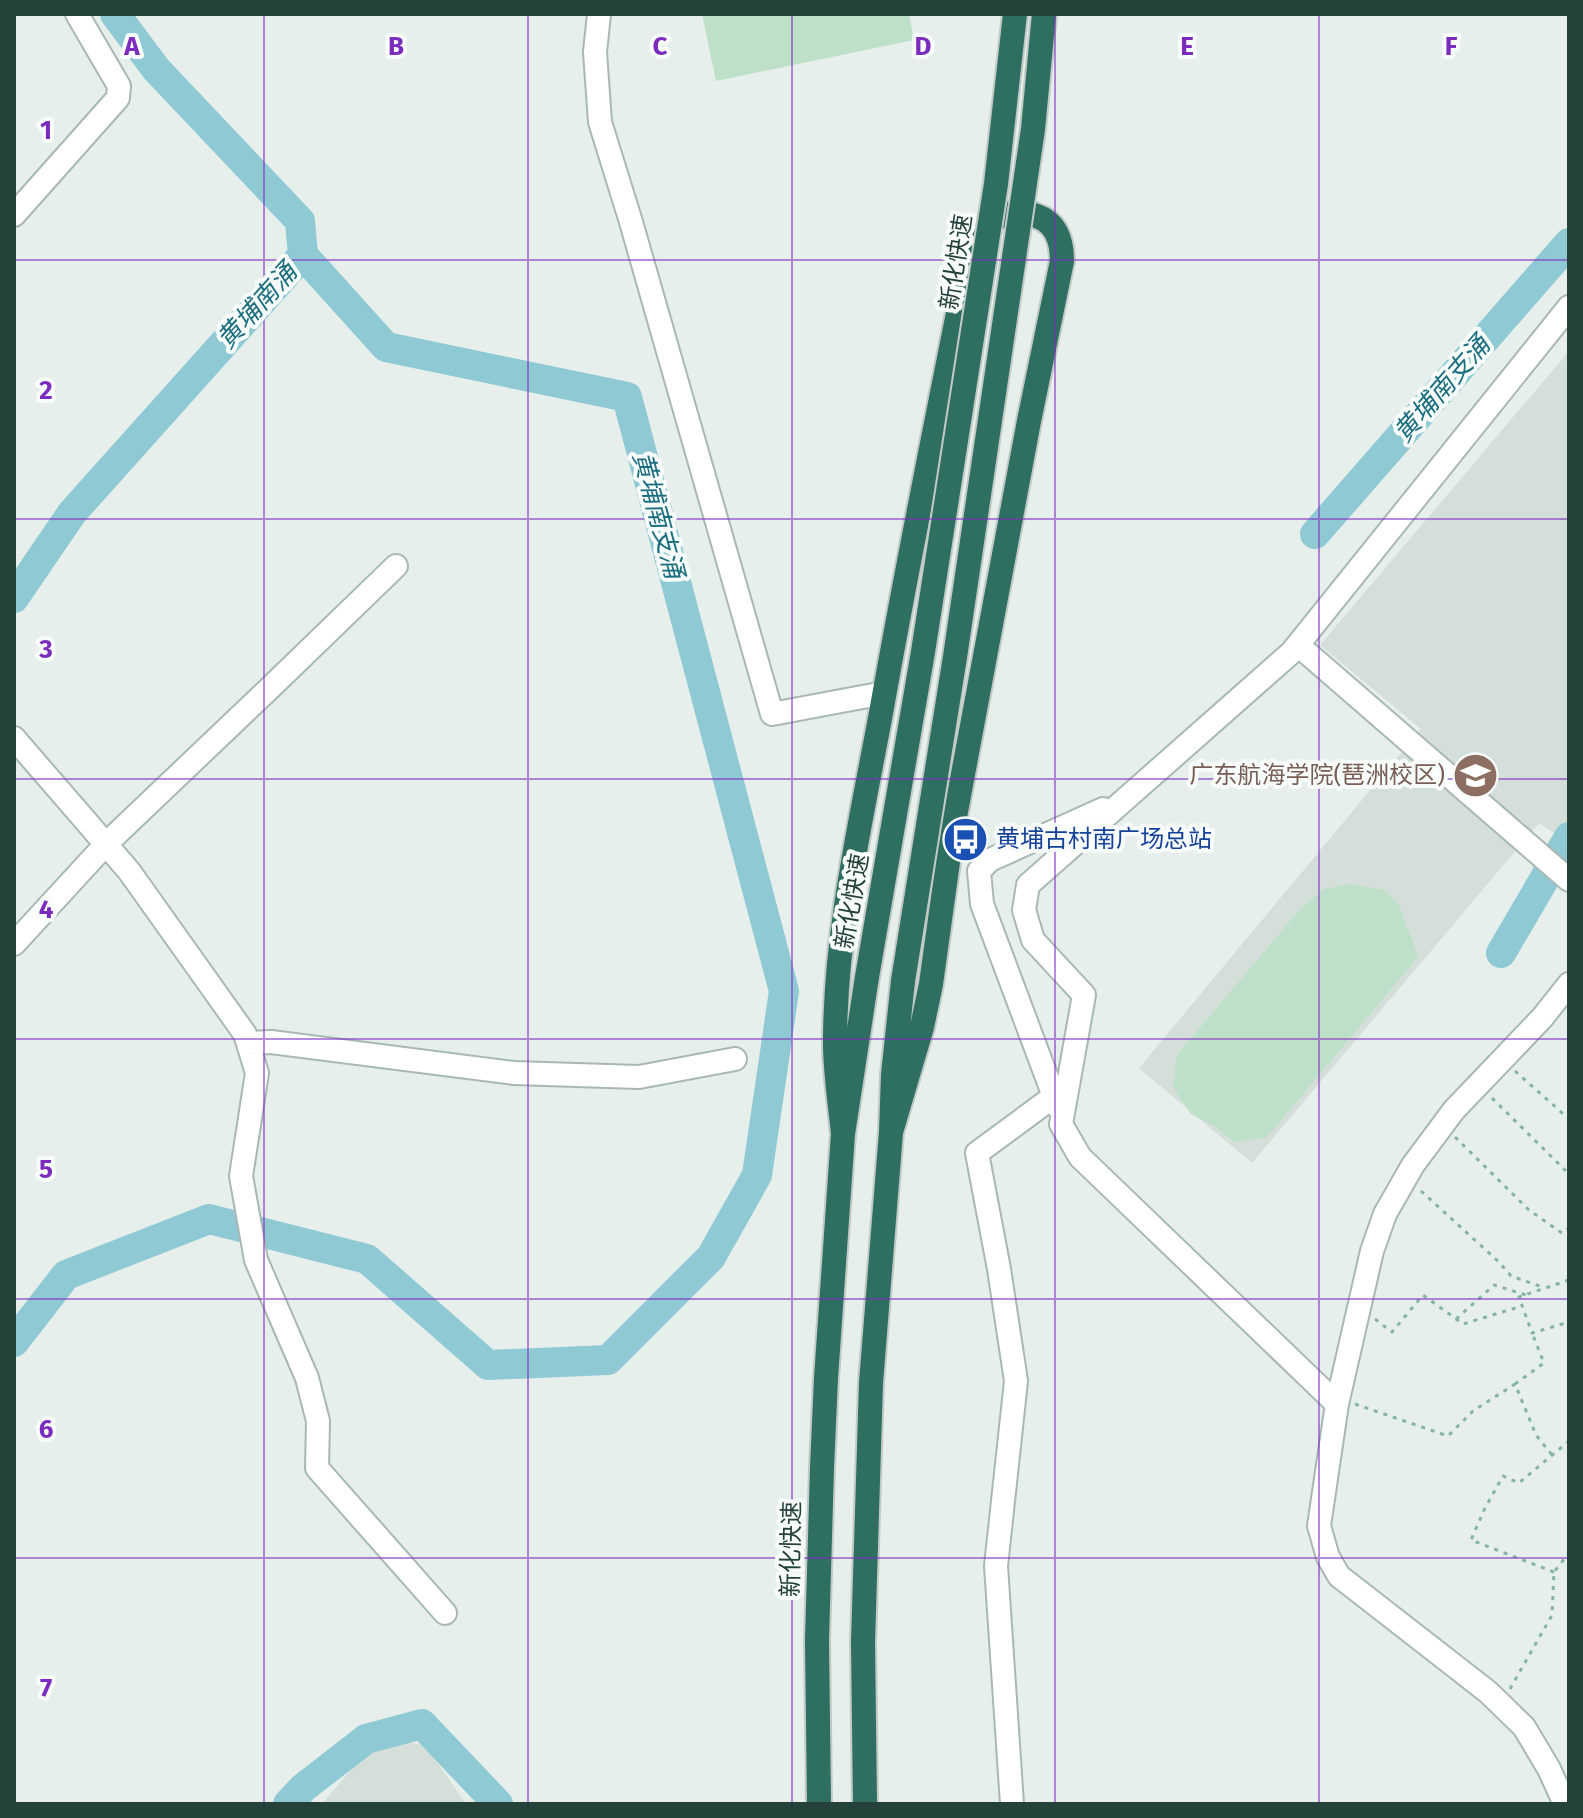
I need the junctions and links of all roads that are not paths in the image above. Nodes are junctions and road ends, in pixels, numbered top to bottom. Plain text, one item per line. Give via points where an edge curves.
1 (77, 14) edge
2 (599, 14) edge
3 (1015, 14) edge
4 (1044, 14) edge
5 (14, 215) edge
6 (1569, 307) edge
7 (396, 566) dead end
8 (1298, 645) junction
9 (884, 693) junction
10 (14, 738) edge
11 (1126, 799) junction
12 (106, 844) junction
13 (1569, 880) edge
14 (14, 944) edge
15 (1569, 984) edge
16 (248, 1043) junction
17 (735, 1059) dead end
18 (1057, 1107) junction
19 (891, 1132) junction
20 (843, 1134) junction
21 (1337, 1401) junction
22 (445, 1613) dead end
23 (819, 1804) edge
24 (865, 1804) edge
25 (1012, 1804) edge
26 (1565, 1804) edge

1 - 5 street via 119,86 118,98
2 - 9 street via 595,52 600,122 772,714
3 - 20 highway, 新化快速, bridge via 992,216
4 - 19 highway, bridge via 1033,129 903,981
6 - 8 street
7 - 12 street
8 - 11 street
8 - 13 street
9 - 19 highway via 970,254 991,219 1016,213 1038,216 1057,233 1062,261 971,728 931,984
9 - 20 highway via 841,959 835,1041
10 - 12 street
11 - 18 street via 1028,885 1024,910 1033,940 1084,995
11 - 18 street via 990,860 979,871 982,904
12 - 14 street
12 - 16 street
15 - 21 street via 1443,1125 1385,1214
16 - 17 street via 514,1073 639,1077
16 - 22 street via 257,1073 241,1176 256,1260 307,1378 318,1421 317,1468
18 - 21 street via 1080,1157
18 - 25 street via 977,1153 1016,1381 996,1566
19 - 24 highway via 871,1383 863,1642
20 - 23 highway, 新化快速 via 822,1468
21 - 26 street via 1319,1526 1328,1557 1339,1576 1488,1692 1524,1727

